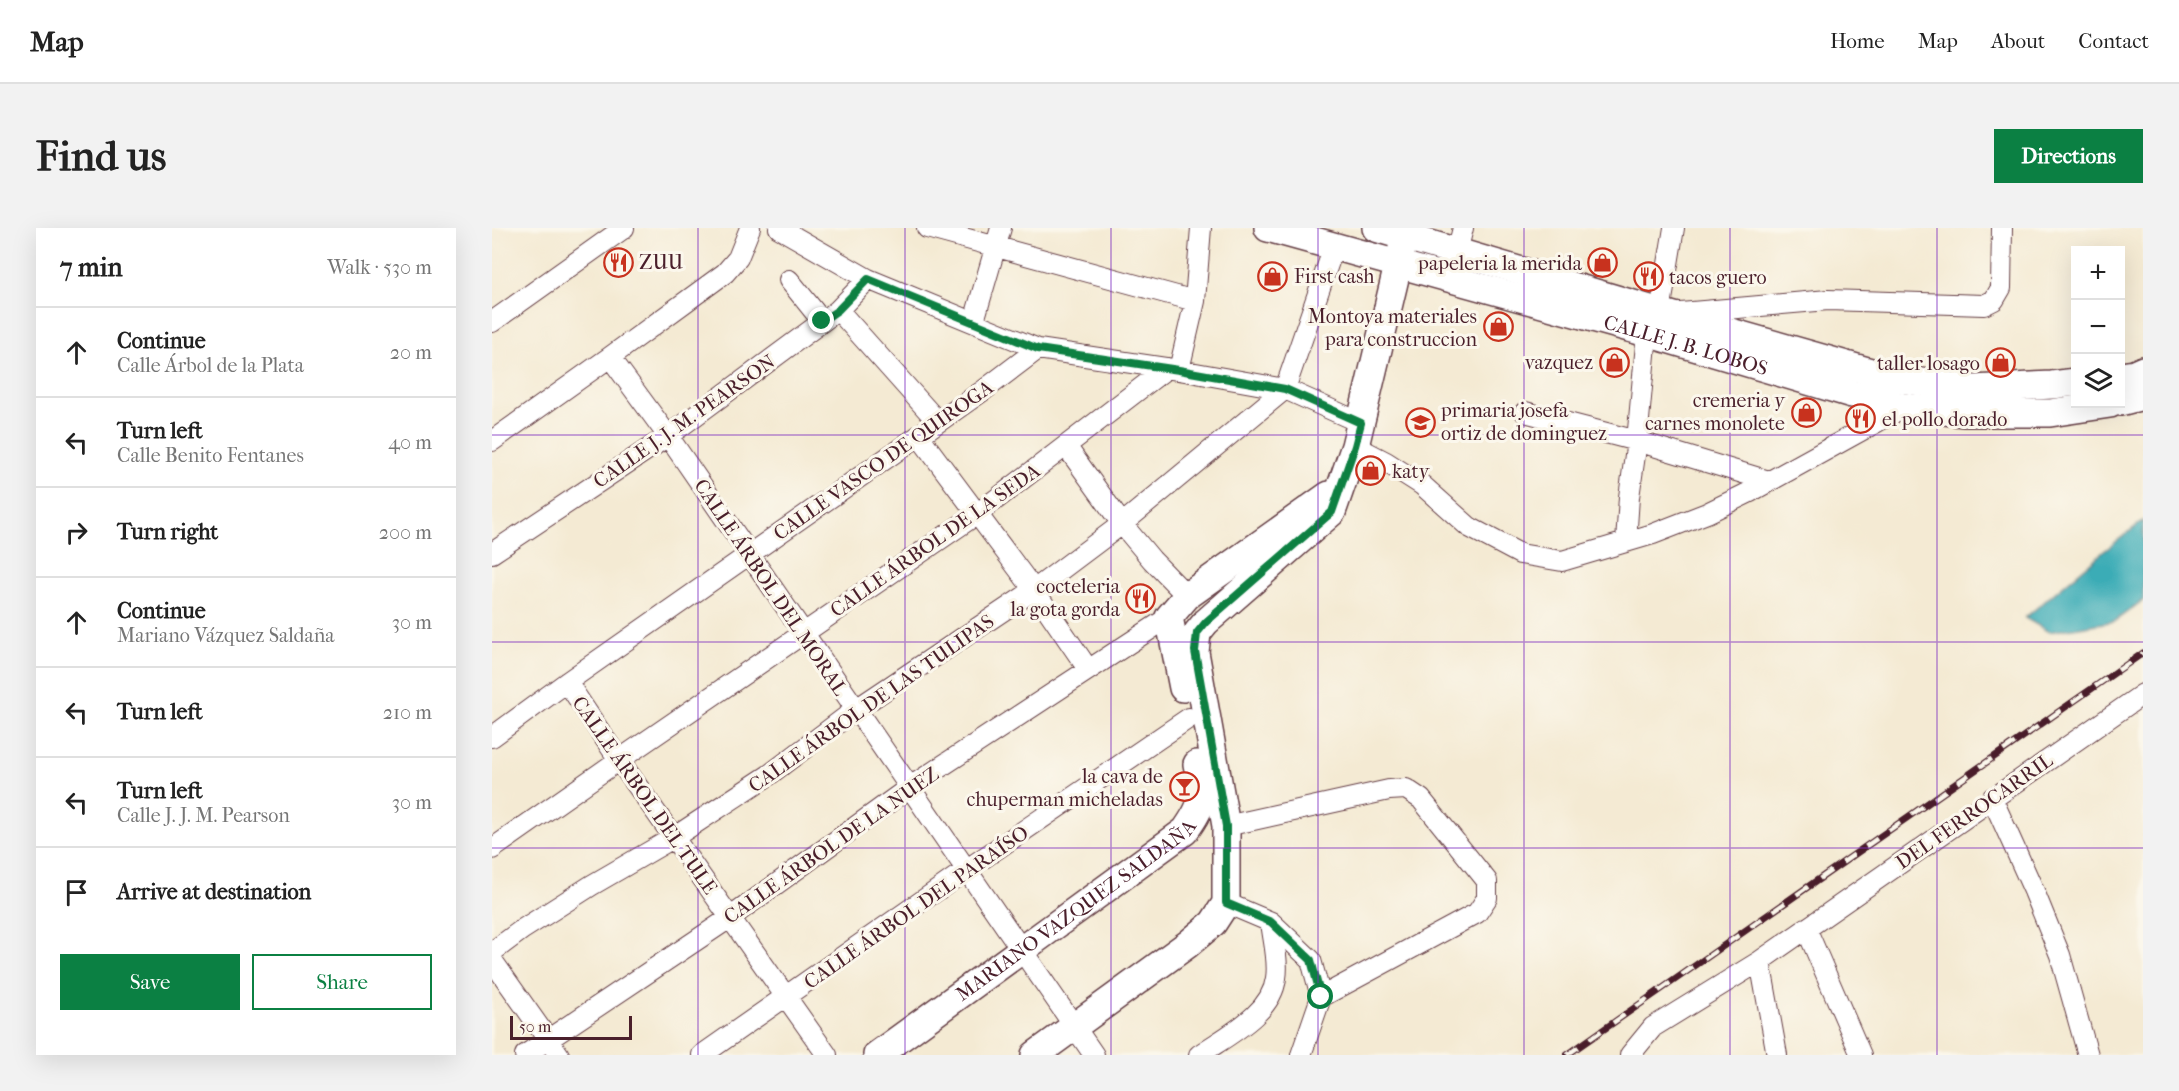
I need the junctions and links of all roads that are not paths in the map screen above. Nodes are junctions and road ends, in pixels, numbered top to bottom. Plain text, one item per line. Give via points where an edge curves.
1 (624, 228) edge
2 (750, 228) edge
3 (779, 228) edge
4 (927, 228) edge
5 (1001, 228) edge
6 (1201, 228) edge
7 (1268, 228) edge
8 (1376, 228) edge
9 (1674, 228) edge
10 (2002, 228) edge
11 (1405, 236) junction
12 (1460, 240) edge
13 (995, 247) junction
14 (1334, 247) junction
15 (1398, 265) junction
16 (868, 279) junction
17 (789, 280) dead end
18 (1195, 301) junction
19 (838, 310) junction
20 (1660, 320) junction
21 (492, 321) edge
22 (822, 321) junction
23 (974, 321) junction
24 (1038, 349) junction
25 (610, 357) junction
26 (1173, 369) junction
27 (2143, 370) edge
28 (2125, 375) edge
29 (2071, 382) edge
30 (1285, 389) junction
31 (2143, 396) edge
32 (2125, 401) edge
33 (1905, 407) junction
34 (2083, 408) edge
35 (1525, 412) dead end
36 (938, 422) junction
37 (1358, 435) junction
38 (668, 436) junction
39 (919, 436) junction
40 (492, 441) edge
41 (1637, 441) junction
42 (1066, 446) junction
43 (1769, 481) junction
44 (1338, 491) junction
45 (977, 514) junction
46 (1122, 524) junction
47 (1626, 542) junction
48 (492, 553) edge
49 (749, 554) junction
50 (1035, 590) junction
51 (1187, 596) junction
52 (1169, 617) junction
53 (804, 633) junction
54 (1088, 669) junction
55 (567, 682) junction
56 (2143, 694) edge
57 (855, 710) junction
58 (1189, 718) junction
59 (492, 737) edge
60 (619, 760) junction
61 (910, 787) junction
62 (1992, 798) junction
63 (1226, 826) junction
64 (673, 838) junction
65 (492, 849) edge
66 (966, 870) junction
67 (1226, 903) junction
68 (731, 917) junction
69 (1271, 922) junction
70 (1806, 928) junction
71 (1021, 949) junction
72 (492, 952) edge
73 (492, 960) edge
74 (1760, 961) junction
75 (786, 997) junction
76 (1321, 997) junction
77 (1074, 1026) junction
78 (553, 1047) edge
79 (525, 1055) edge
80 (702, 1055) edge
81 (827, 1055) edge
82 (877, 1055) edge
83 (1035, 1055) edge
84 (1094, 1055) edge
85 (1199, 1055) edge
86 (1301, 1055) edge
87 (1630, 1055) edge
88 (1777, 1055) edge
89 (1862, 1055) edge
90 (2088, 1055) edge

1 - 21 street
2 - 25 street via 738,258 725,273
3 - 16 street
4 - 13 street
5 - 13 street
6 - 18 street
7 - 14 street, CALLE J. B. LOBOS
8 - 11 street, CALLE J. B. LOBOS
9 - 20 street
10 - 20 street via 2001,288 1994,300 1984,305 1828,300
11 - 12 street, CALLE J. B. LOBOS
11 - 15 street
12 - 20 street, CALLE J. B. LOBOS
13 - 18 street
13 - 23 street
14 - 15 street, CALLE J. B. LOBOS
14 - 30 street
15 - 20 street, CALLE J. B. LOBOS
15 - 37 street
16 - 19 street, CALLE J. J. M. PEARSON
16 - 23 street
17 - 22 street
18 - 26 street
19 - 22 street, CALLE J. J. M. PEARSON
19 - 36 street
20 - 29 street, CALLE J. B. LOBOS via 1892,378 1973,389
20 - 33 street, CALLE J. B. LOBOS via 1852,394
20 - 41 street
22 - 38 street, CALLE J. J. M. PEARSON
23 - 24 street
24 - 26 street
24 - 36 street, CALLE VASCO DE QUIROGA
25 - 38 street, CALLE ÁRBOL DEL MORAL
25 - 40 street
26 - 30 street
26 - 42 street, CALLE ÁRBOL DE LA SEDA
27 - 28 street
30 - 37 street
30 - 46 street, CALLE ÁRBOL DE LAS TULIPAS
31 - 32 street
33 - 34 street, CALLE J. B. LOBOS via 1965,413 2050,413
33 - 43 street
35 - 41 street
36 - 39 street, CALLE VASCO DE QUIROGA
37 - 44 street
37 - 47 street via 1469,527 1520,554 1562,561
38 - 48 street, CALLE J. J. M. PEARSON
38 - 49 street, CALLE ÁRBOL DEL MORAL
39 - 45 street
39 - 49 street, CALLE VASCO DE QUIROGA
41 - 43 street
41 - 47 street
42 - 45 street, CALLE ÁRBOL DE LA SEDA
42 - 46 street
43 - 47 street via 1707,513
44 - 51 street via 1321,499
44 - 63 street via 1332,512 1197,633 1195,651
45 - 50 street
45 - 53 street, CALLE ÁRBOL DE LA SEDA
46 - 50 street, CALLE ÁRBOL DE LAS TULIPAS
46 - 51 street
49 - 53 street, CALLE ÁRBOL DEL MORAL
49 - 55 street, CALLE VASCO DE QUIROGA
50 - 54 street
50 - 57 street, CALLE ÁRBOL DE LAS TULIPAS
51 - 52 street
52 - 54 street, CALLE ÁRBOL DE LA NUEZ
52 - 58 street, MARIANO VAZQUEZ SALDAÑA
53 - 57 street, CALLE ÁRBOL DEL MORAL
53 - 60 street, CALLE ÁRBOL DE LA SEDA
54 - 61 street, CALLE ÁRBOL DE LA NUEZ
55 - 59 street, CALLE VASCO DE QUIROGA
55 - 60 street, CALLE ÁRBOL DEL TULE
56 - 62 street, DEL FERROCARRIL
57 - 61 street, CALLE ÁRBOL DEL MORAL
57 - 64 street, CALLE ÁRBOL DE LAS TULIPAS via 769,775
58 - 66 street, CALLE ÁRBOL DEL PARAÍSO
58 - 71 street, MARIANO VAZQUEZ SALDAÑA via 1203,794 1185,831
60 - 64 street, CALLE ÁRBOL DEL TULE
60 - 65 street, CALLE ÁRBOL DE LA SEDA
61 - 66 street, CALLE ÁRBOL DEL MORAL
61 - 68 street, CALLE ÁRBOL DE LA NUEZ
62 - 70 street, DEL FERROCARRIL
62 - 90 street via 2060,955
63 - 67 street
63 - 76 street via 1406,789 1421,799 1487,881 1487,898 1477,913
64 - 68 street, CALLE ÁRBOL DEL TULE
64 - 72 street, CALLE ÁRBOL DE LAS TULIPAS via 592,885
66 - 71 street, CALLE ÁRBOL DEL MORAL
66 - 75 street, CALLE ÁRBOL DEL PARAÍSO
67 - 69 street
67 - 77 street via 1213,924
68 - 75 street, CALLE ÁRBOL DEL TULE
68 - 78 street, CALLE ÁRBOL DE LA NUEZ
69 - 76 street via 1311,960
69 - 85 street via 1277,976 1274,993 1263,1010
70 - 74 street, DEL FERROCARRIL
70 - 89 street
71 - 77 street, CALLE ÁRBOL DEL MORAL
71 - 82 street, MARIANO VAZQUEZ SALDAÑA
73 - 78 street
74 - 87 street, DEL FERROCARRIL via 1653,1027
74 - 88 street
75 - 80 street, CALLE ÁRBOL DEL PARAÍSO
75 - 81 street, CALLE ÁRBOL DEL TULE
76 - 86 street
77 - 83 street
77 - 84 street, CALLE ÁRBOL DEL MORAL
78 - 79 street, CALLE ÁRBOL DE LA NUEZ

